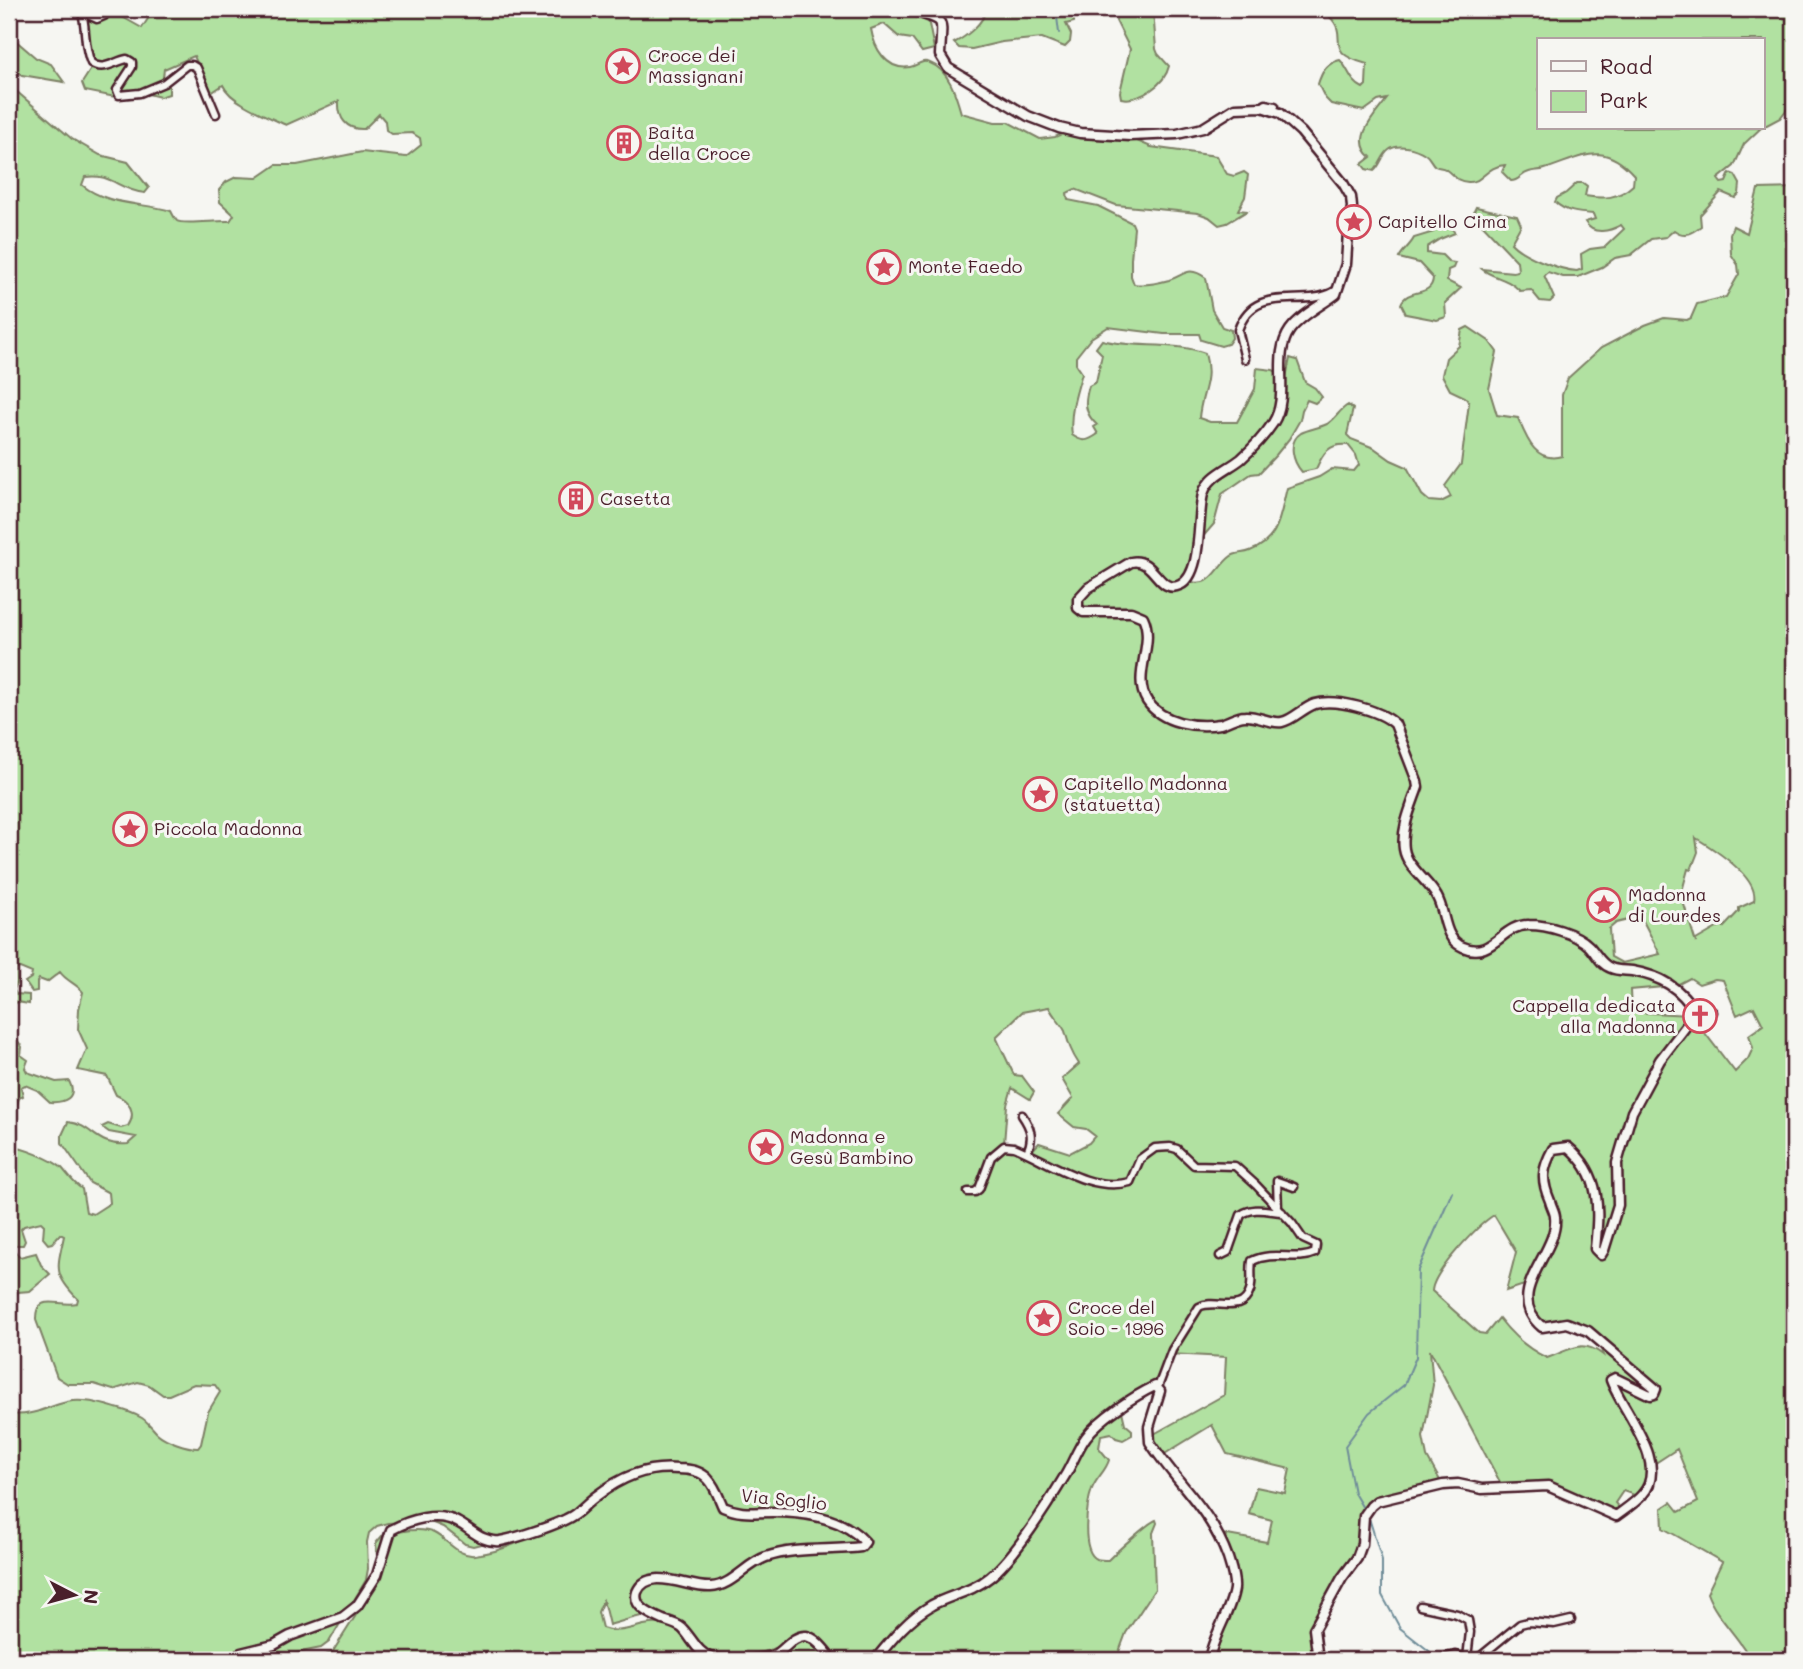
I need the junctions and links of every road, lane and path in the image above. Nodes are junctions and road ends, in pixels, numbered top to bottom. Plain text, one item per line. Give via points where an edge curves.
1 (108, 9) edge
2 (909, 9) edge
3 (82, 10) edge
4 (1275, 106) dead end
5 (1262, 107) junction
6 (216, 114) dead end
7 (1339, 288) junction
8 (1245, 359) dead end
9 (1713, 1012) dead end
10 (1696, 1013) junction
11 (1023, 1115) dead end
12 (1027, 1152) junction
13 (1294, 1187) dead end
14 (968, 1192) dead end
15 (1280, 1210) junction
16 (1220, 1256) dead end
17 (1158, 1387) junction
18 (1420, 1606) dead end
19 (1571, 1620) dead end
20 (1442, 1659) edge
21 (229, 1660) edge
22 (833, 1660) edge
23 (875, 1660) edge
24 (1209, 1660) edge
25 (1318, 1660) edge
26 (1472, 1660) edge

1 - 3 street via 97,19
2 - 5 street via 932,15 941,23 940,55 948,68 1019,111 1059,128 1118,136 1177,134 1202,128 1235,108
3 - 6 street via 91,63 101,67 127,59 132,62 117,90 119,95 141,93 192,65
4 - 5 street
5 - 7 street via 1280,113 1296,126 1349,194 1346,264
7 - 8 street via 1313,299 1281,298 1255,306 1238,330
7 - 10 street via 1299,320 1285,338 1280,409 1272,424 1203,491 1196,560 1189,578 1179,586 1169,586 1147,564 1132,562 1088,588 1078,599 1078,608 1143,617 1147,634 1144,696 1170,720 1221,724 1247,715 1280,722 1317,704 1331,703 1388,718 1395,724 1418,780 1404,849 1439,900 1450,936 1474,950 1486,949 1513,928 1531,925 1577,937 1611,968 1653,975 1675,988
9 - 10 street
10 - 25 street via 1660,1060 1632,1112 1618,1163 1618,1205 1601,1255 1595,1249 1599,1207 1592,1179 1581,1158 1568,1147 1553,1149 1542,1172 1555,1216 1553,1233 1531,1278 1527,1304 1532,1319 1542,1327 1567,1323 1588,1331 1656,1389 1650,1395 1615,1378 1611,1381 1648,1453 1652,1478 1642,1495 1612,1516 1548,1486 1532,1485 1482,1489 1443,1485 1377,1502 1364,1516 1357,1558 1314,1629
11 - 12 street via 1032,1140
12 - 14 street via 1004,1146 995,1151 979,1189
12 - 15 street via 1090,1181 1128,1183 1146,1153 1170,1147 1194,1164 1234,1166
13 - 15 street via 1277,1181
15 - 16 street via 1241,1214 1228,1252
15 - 17 street via 1303,1239 1316,1245 1315,1253 1252,1261 1246,1298 1232,1306 1211,1303 1199,1307 1172,1350
17 - 23 street via 1099,1423 1044,1510 990,1577 917,1615
17 - 24 street via 1150,1442 1205,1510 1234,1575 1234,1590
18 - 26 street via 1468,1620
19 - 26 street via 1520,1624
20 - 26 street
21 - 22 street, Via Soglio via 343,1617 357,1606 377,1575 391,1530 404,1522 451,1519 480,1538 499,1541 574,1515 627,1476 669,1468 700,1473 723,1507 744,1514 828,1519 864,1542 861,1547 766,1556 713,1587 655,1579 638,1588 637,1603 680,1626 709,1657 774,1656 804,1636 814,1639

